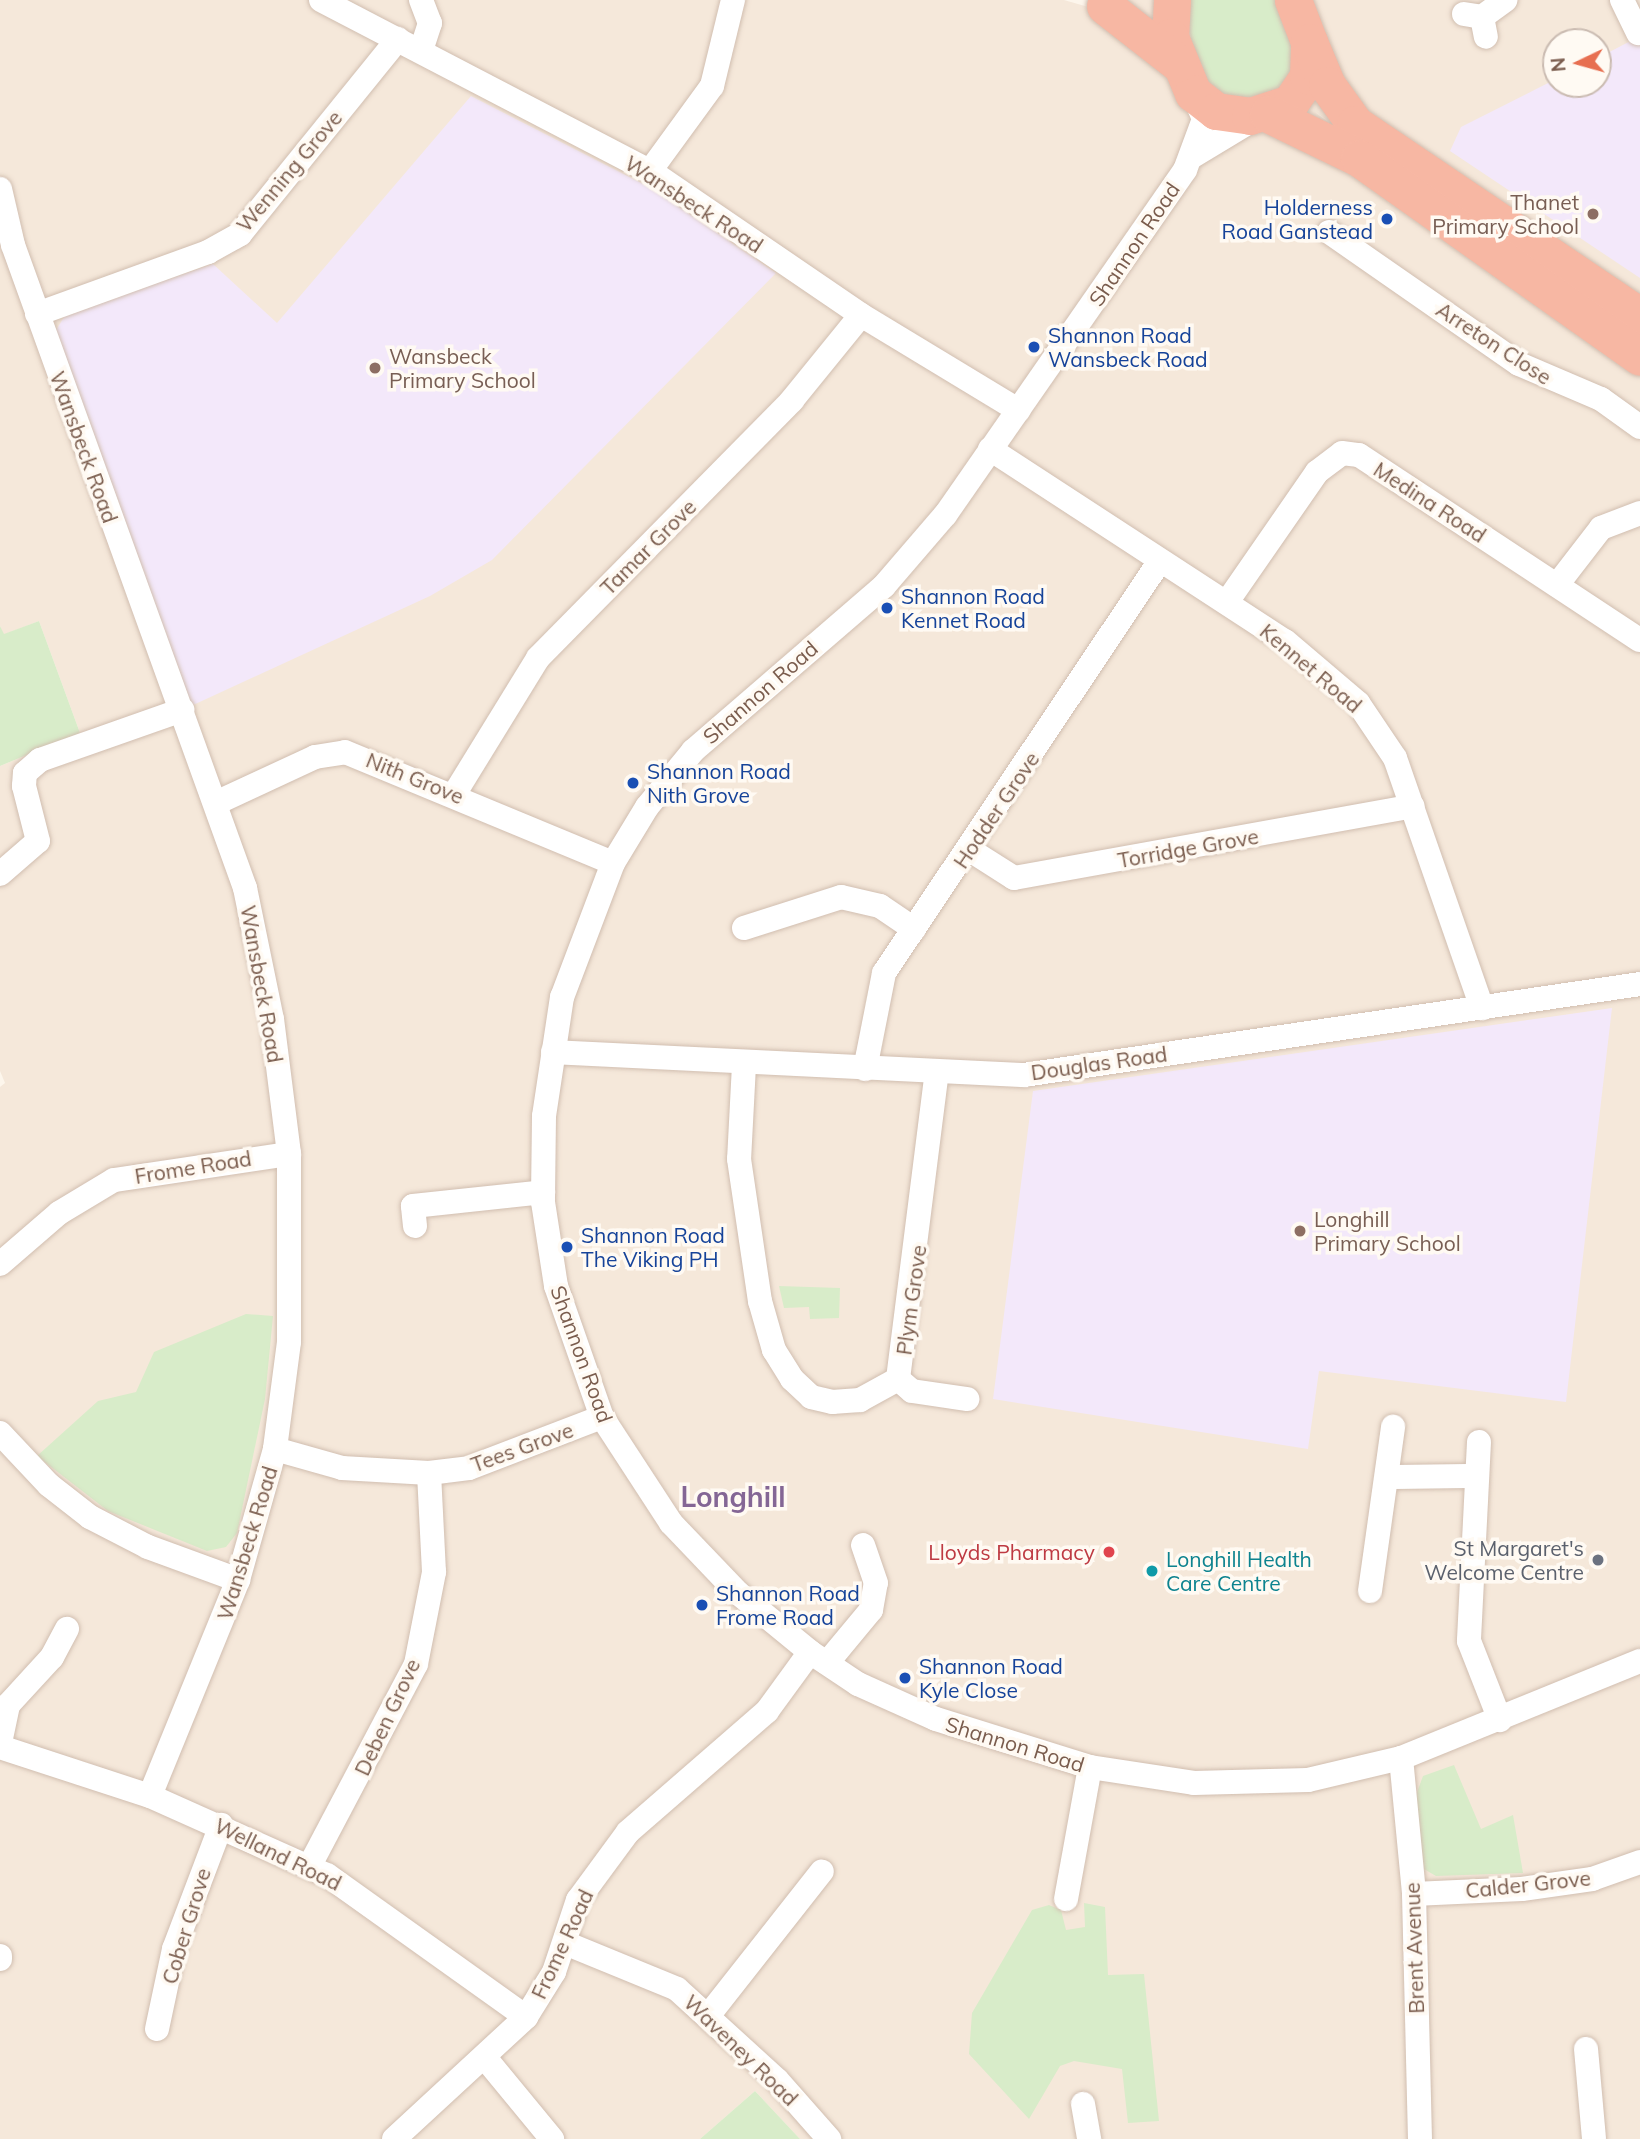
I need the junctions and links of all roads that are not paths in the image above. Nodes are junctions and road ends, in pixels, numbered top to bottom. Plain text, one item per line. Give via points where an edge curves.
1 (321, 0) edge
2 (421, 0) edge
3 (733, 0) edge
4 (1170, 0) edge
5 (1293, 0) edge
6 (1505, 0) edge
7 (1622, 0) edge
8 (1094, 3) edge
9 (1477, 23) dead end
10 (1638, 33) dead end
11 (398, 39) junction
12 (1309, 42) junction
13 (421, 50) junction
14 (1185, 78) junction
15 (1266, 115) junction
16 (1193, 156) junction
17 (650, 171) junction
18 (0, 189) edge
19 (1329, 232) dead end
20 (37, 314) junction
21 (861, 314) junction
22 (1640, 316) edge
23 (1640, 357) edge
24 (1018, 410) junction
25 (1640, 427) edge
26 (990, 449) junction
27 (1640, 513) edge
28 (1159, 562) junction
29 (1557, 585) junction
30 (1227, 602) junction
31 (1640, 640) edge
32 (182, 710) junction
33 (454, 793) junction
34 (216, 803) junction
35 (1413, 806) junction
36 (970, 850) junction
37 (613, 863) junction
38 (0, 874) edge
39 (744, 928) dead end
40 (914, 929) junction
41 (1640, 984) edge
42 (1482, 1007) junction
43 (553, 1052) junction
44 (744, 1065) junction
45 (865, 1069) junction
46 (937, 1072) junction
47 (289, 1154) junction
48 (543, 1192) junction
49 (415, 1226) dead end
50 (0, 1264) edge
51 (898, 1380) junction
52 (967, 1399) dead end
53 (602, 1418) junction
54 (1393, 1427) dead end
55 (0, 1433) edge
56 (1479, 1442) dead end
57 (275, 1449) junction
58 (429, 1473) junction
59 (1474, 1476) junction
60 (1388, 1477) junction
61 (863, 1545) dead end
62 (238, 1580) junction
63 (1370, 1591) dead end
64 (67, 1629) dead end
65 (818, 1658) junction
66 (1640, 1661) edge
67 (1500, 1720) junction
68 (0, 1745) edge
69 (1401, 1758) junction
70 (1090, 1768) junction
71 (150, 1797) junction
72 (220, 1825) junction
73 (1640, 1862) edge
74 (309, 1867) junction
75 (822, 1871) dead end
76 (1414, 1894) junction
77 (1066, 1899) dead end
78 (565, 1943) junction
79 (708, 2016) junction
80 (526, 2017) junction
81 (157, 2029) dead end
82 (1586, 2049) dead end
83 (486, 2059) junction
84 (1083, 2104) dead end
85 (394, 2139) edge
86 (552, 2139) edge
87 (829, 2139) edge
88 (1089, 2139) edge
89 (1420, 2139) edge
90 (1594, 2139) edge

1 - 11 street, Wansbeck Road
2 - 13 street via 430,23
3 - 17 street via 712,86
4 - 8 highway
4 - 14 highway via 1168,29
5 - 12 highway
6 - 9 street
7 - 10 street
8 - 14 highway
11 - 13 street, Wansbeck Road
11 - 20 street, Wenning Grove via 240,234 208,252
12 - 15 highway via 1305,86
12 - 22 highway via 1327,85 1355,124
13 - 17 street, Wansbeck Road
14 - 15 highway via 1225,114
14 - 16 street, Shannon Road via 1204,119
15 - 16 street, Shannon Road
15 - 23 highway via 1359,158
16 - 24 street, Shannon Road
17 - 21 street, Wansbeck Road
18 - 20 street, Wansbeck Road
19 - 25 street, Arreton Close via 1357,243 1519,364 1601,399
20 - 32 street, Wansbeck Road
21 - 24 street, Wansbeck Road
21 - 33 street, Tamar Grove via 792,400 538,658
24 - 26 street, Shannon Road
26 - 28 street, Kennet Road
26 - 37 street, Shannon Road via 884,586 693,751 646,807
27 - 29 street via 1601,528
28 - 30 street, Kennet Road
28 - 36 street, Hodder Grove
29 - 30 street, Medina Road via 1359,455 1342,453 1323,464
29 - 31 street, Medina Road
30 - 35 street, Kennet Road via 1358,703 1395,758
32 - 34 street, Wansbeck Road
32 - 38 street via 32,767 24,786 38,841
33 - 34 street, Nith Grove via 345,751 315,757
33 - 37 street, Nith Grove
34 - 47 street, Wansbeck Road via 249,909
35 - 36 street, Torridge Grove via 1014,878
35 - 42 street, Kennet Road
36 - 40 street, Hodder Grove
37 - 43 street, Shannon Road via 562,997
39 - 40 street via 841,897 880,906
40 - 45 street, Hodder Grove via 884,973
41 - 42 street, Douglas Road
42 - 46 street, Douglas Road via 1024,1075
43 - 44 street, Douglas Road
43 - 48 street, Shannon Road
44 - 45 street, Douglas Road
44 - 51 street, Plym Grove via 744,1217 774,1350 811,1397 832,1402 860,1400
45 - 46 street, Douglas Road
46 - 51 street, Plym Grove
47 - 50 street, Frome Road via 114,1180 59,1213
47 - 57 street, Wansbeck Road via 289,1342
48 - 49 street via 413,1206
48 - 53 street, Shannon Road via 556,1286
51 - 52 street via 912,1391
53 - 58 street, Tees Grove via 468,1468
53 - 65 street, Shannon Road via 671,1523 738,1593
54 - 60 street
55 - 62 street via 48,1485 90,1517 148,1547
56 - 59 street
57 - 58 street, Tees Grove via 342,1468
57 - 62 street, Wansbeck Road
58 - 74 street, Deben Grove via 434,1572 416,1664
59 - 60 street
59 - 67 street via 1469,1641
60 - 63 street
61 - 65 street, Frome Road via 876,1583 871,1610
62 - 71 street, Wansbeck Road
64 - 68 street via 52,1657 8,1705
65 - 70 street, Shannon Road via 936,1719
65 - 78 street, Frome Road via 767,1711 628,1832 579,1900
66 - 67 street, Shannon Road
67 - 69 street, Shannon Road
68 - 71 street, Welland Road
69 - 70 street, Shannon Road via 1308,1780 1194,1783
69 - 76 street, Brent Avenue
70 - 77 street
71 - 72 street, Welland Road
72 - 74 street, Welland Road
72 - 81 street, Cober Grove via 174,1949
73 - 76 street, Calder Grove via 1592,1879 1522,1889
74 - 80 street, Welland Road via 360,1894
75 - 79 street
76 - 89 street, Brent Avenue
78 - 79 street, Waveney Road via 677,1989
78 - 80 street, Frome Road
79 - 87 street, Waveney Road
80 - 83 street, Frome Road
82 - 90 street
83 - 85 street, Frome Road
83 - 86 street
84 - 88 street

